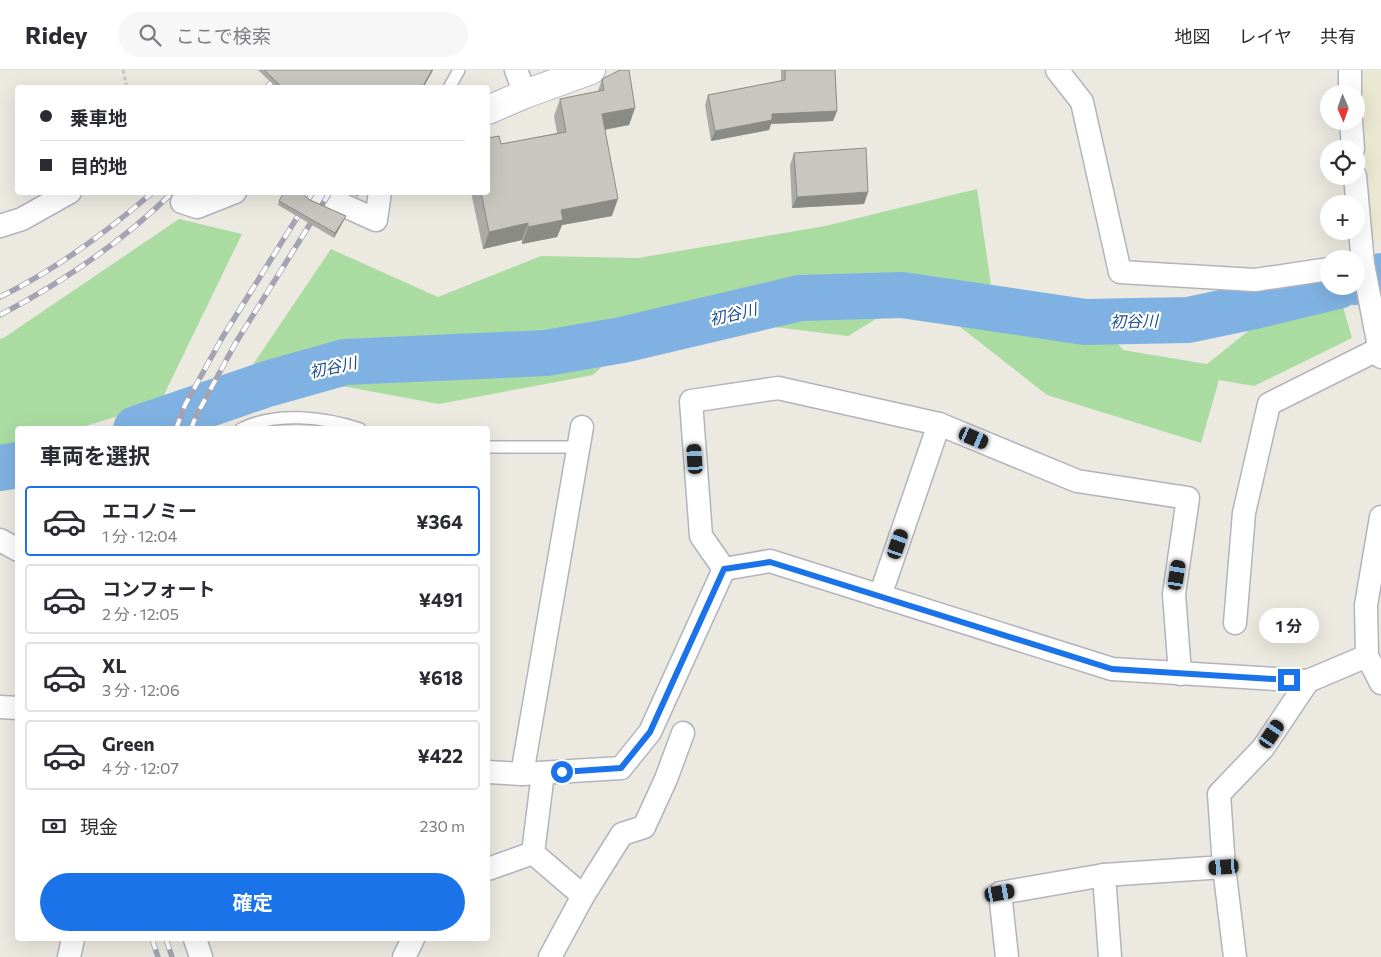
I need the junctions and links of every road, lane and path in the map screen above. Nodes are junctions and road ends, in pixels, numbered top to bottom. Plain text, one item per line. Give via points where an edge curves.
1 (123, 70) edge
2 (459, 70) edge
3 (505, 70) edge
4 (591, 70) edge
5 (1057, 70) edge
6 (1350, 70) edge
7 (521, 82) edge
8 (126, 85) edge
9 (451, 85) edge
10 (1350, 85) edge
11 (490, 108) edge
12 (1356, 185) edge
13 (65, 195) edge
14 (227, 195) edge
15 (321, 195) edge
16 (380, 195) edge
17 (182, 202) dead end
18 (0, 226) edge
19 (1359, 250) edge
20 (1320, 270) edge
21 (1365, 287) edge
22 (1380, 353) edge
23 (939, 424) junction
24 (250, 426) edge
25 (352, 426) edge
26 (581, 437) joint
27 (490, 447) edge
28 (1381, 517) edge
29 (0, 540) edge
30 (15, 548) edge
31 (724, 569) junction
32 (880, 596) junction
33 (1235, 623) dead end
34 (1367, 656) junction
35 (1180, 674) junction
36 (1308, 681) junction
37 (1381, 683) edge
38 (0, 706) edge
39 (15, 708) edge
40 (683, 733) dead end
41 (490, 772) edge
42 (532, 773) junction
43 (533, 853) junction
44 (1224, 867) junction
45 (490, 868) edge
46 (1104, 875) junction
47 (583, 896) junction
48 (73, 941) edge
49 (197, 941) edge
50 (412, 941) edge
51 (69, 957) edge
52 (201, 957) edge
53 (404, 957) edge
54 (550, 957) edge
55 (1007, 957) edge
56 (1110, 957) edge
57 (1235, 957) edge

1 - 8 path
2 - 9 lane
3 - 7 lane
4 - 7 street
5 - 20 street via 1082,102 1120,272 1255,280
6 - 10 street
7 - 11 street
12 - 19 street
13 - 18 street via 22,219
14 - 17 street via 197,207
15 - 16 street via 376,220
21 - 22 street
22 - 33 street via 1269,404 1244,513
23 - 31 street via 778,388 691,402 701,536
23 - 32 street
23 - 35 street via 1077,482 1188,498 1174,594
24 - 25 lane via 275,418 315,418
26 - 27 lane
26 - 42 street
28 - 34 street via 1366,605
29 - 30 street
31 - 32 street via 770,562
31 - 42 street via 650,732 621,768
32 - 35 street via 1112,669
34 - 36 street
34 - 37 street
35 - 36 street
36 - 44 street via 1263,748 1220,794
38 - 39 street
40 - 47 street via 644,827 622,834
41 - 42 street
42 - 43 street
43 - 45 street
43 - 47 street
44 - 46 street
44 - 57 street
46 - 55 street via 1000,893
46 - 56 street
47 - 54 street
48 - 51 street
49 - 52 street
50 - 53 street

